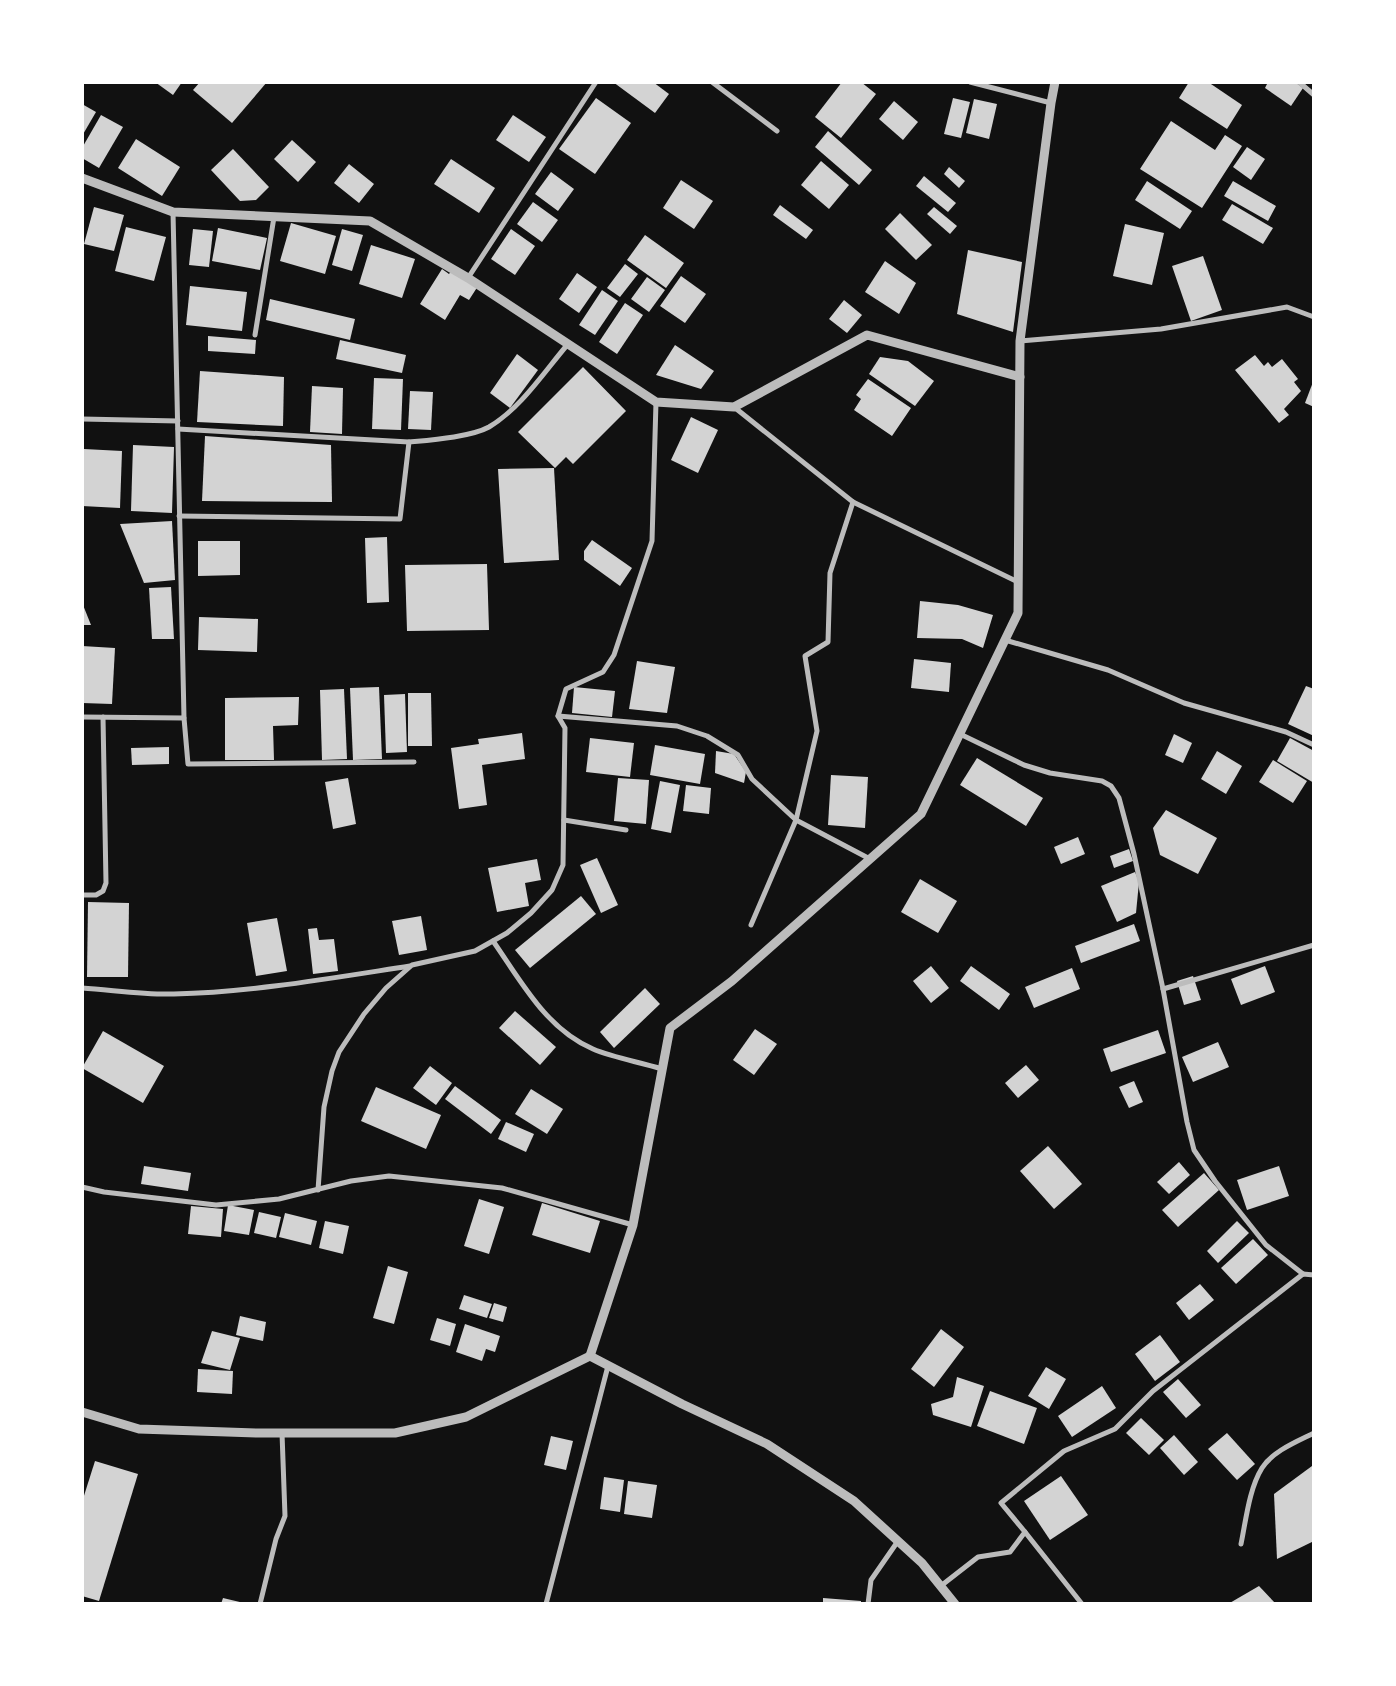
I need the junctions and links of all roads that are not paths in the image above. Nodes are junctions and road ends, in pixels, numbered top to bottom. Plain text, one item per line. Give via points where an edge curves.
1 (596, 82) edge
2 (712, 82) edge
3 (970, 82) edge
4 (1055, 82) edge
5 (1299, 82) edge
6 (1314, 95) edge
7 (1051, 103) junction
8 (777, 131) dead end
9 (82, 178) edge
10 (173, 212) junction
11 (274, 217) junction
12 (468, 278) junction
13 (1314, 318) edge
14 (255, 335) dead end
15 (1020, 341) junction
16 (568, 344) junction
17 (1020, 377) junction
18 (656, 402) junction
19 (734, 407) junction
20 (82, 419) edge
21 (178, 421) junction
22 (178, 429) junction
23 (409, 442) junction
24 (853, 502) junction
25 (180, 516) junction
26 (1018, 582) junction
27 (1005, 640) junction
28 (558, 716) junction
29 (82, 717) edge
30 (103, 718) junction
31 (184, 718) junction
32 (960, 734) junction
33 (1314, 746) edge
34 (414, 762) dead end
35 (564, 820) junction
36 (796, 820) junction
37 (626, 830) dead end
38 (870, 860) junction
39 (82, 895) edge
40 (751, 925) dead end
41 (493, 942) junction
42 (1314, 945) edge
43 (412, 965) junction
44 (82, 988) edge
45 (1163, 989) junction
46 (662, 1069) junction
47 (82, 1187) edge
48 (318, 1190) junction
49 (633, 1225) junction
50 (1302, 1274) junction
51 (1314, 1275) edge
52 (590, 1356) junction
53 (608, 1366) junction
54 (82, 1412) edge
55 (282, 1433) junction
56 (1314, 1433) edge
57 (1025, 1532) junction
58 (898, 1540) junction
59 (1241, 1544) dead end
60 (942, 1585) junction
61 (260, 1604) edge
62 (546, 1604) edge
63 (868, 1604) edge
64 (955, 1604) edge
65 (1082, 1604) edge

1 - 12 street
2 - 8 street
3 - 7 street
4 - 7 street
5 - 6 street
7 - 15 street
9 - 10 street
10 - 11 street
10 - 21 street
11 - 12 street via 370,221
11 - 14 street
12 - 16 street
13 - 15 street via 1286,307 1161,329
15 - 17 street
16 - 18 street
16 - 23 street via 515,407 487,428 443,439
17 - 19 street via 867,335
17 - 26 street
18 - 19 street
18 - 28 street via 652,541 614,655 603,672 566,689
19 - 24 street
20 - 21 street
21 - 22 street
22 - 23 street
22 - 25 street
23 - 25 street via 400,519
24 - 26 street
24 - 36 street via 830,573 828,642 804,656 816,730
25 - 31 street
26 - 27 street via 1018,613
27 - 32 street
27 - 33 street via 1108,670 1184,703 1286,732
28 - 35 street via 565,728
28 - 36 street via 677,726 707,736 738,755 752,779
29 - 30 street
30 - 31 street
30 - 39 street via 106,883 103,891 96,895
31 - 34 street via 188,764
32 - 38 street via 921,814
32 - 45 street via 1024,765 1050,773 1102,781 1112,786 1119,798 1134,854
35 - 37 street
35 - 41 street via 563,865 552,890 531,913
36 - 38 street
36 - 40 street
38 - 46 street via 732,981 670,1028
41 - 43 street via 475,951
41 - 46 street via 548,1019 568,1036 593,1050
42 - 45 street
43 - 44 street via 317,980 173,994
43 - 48 street via 364,1014 339,1052 324,1107
45 - 50 street via 1194,1150 1266,1245
46 - 49 street
47 - 48 street via 216,1205 279,1199
48 - 49 street via 389,1176 502,1188
49 - 52 street
50 - 51 street
50 - 57 street via 1153,1391 1114,1429 1064,1451 1001,1503
52 - 53 street
52 - 55 street via 466,1417 395,1433
53 - 58 street via 767,1444 854,1501
53 - 62 street
54 - 55 street via 139,1429
55 - 61 street via 285,1516
56 - 59 street via 1280,1450 1262,1468 1252,1494
57 - 60 street via 1010,1552 978,1557
57 - 65 street
58 - 60 street
58 - 63 street via 871,1580
60 - 64 street

